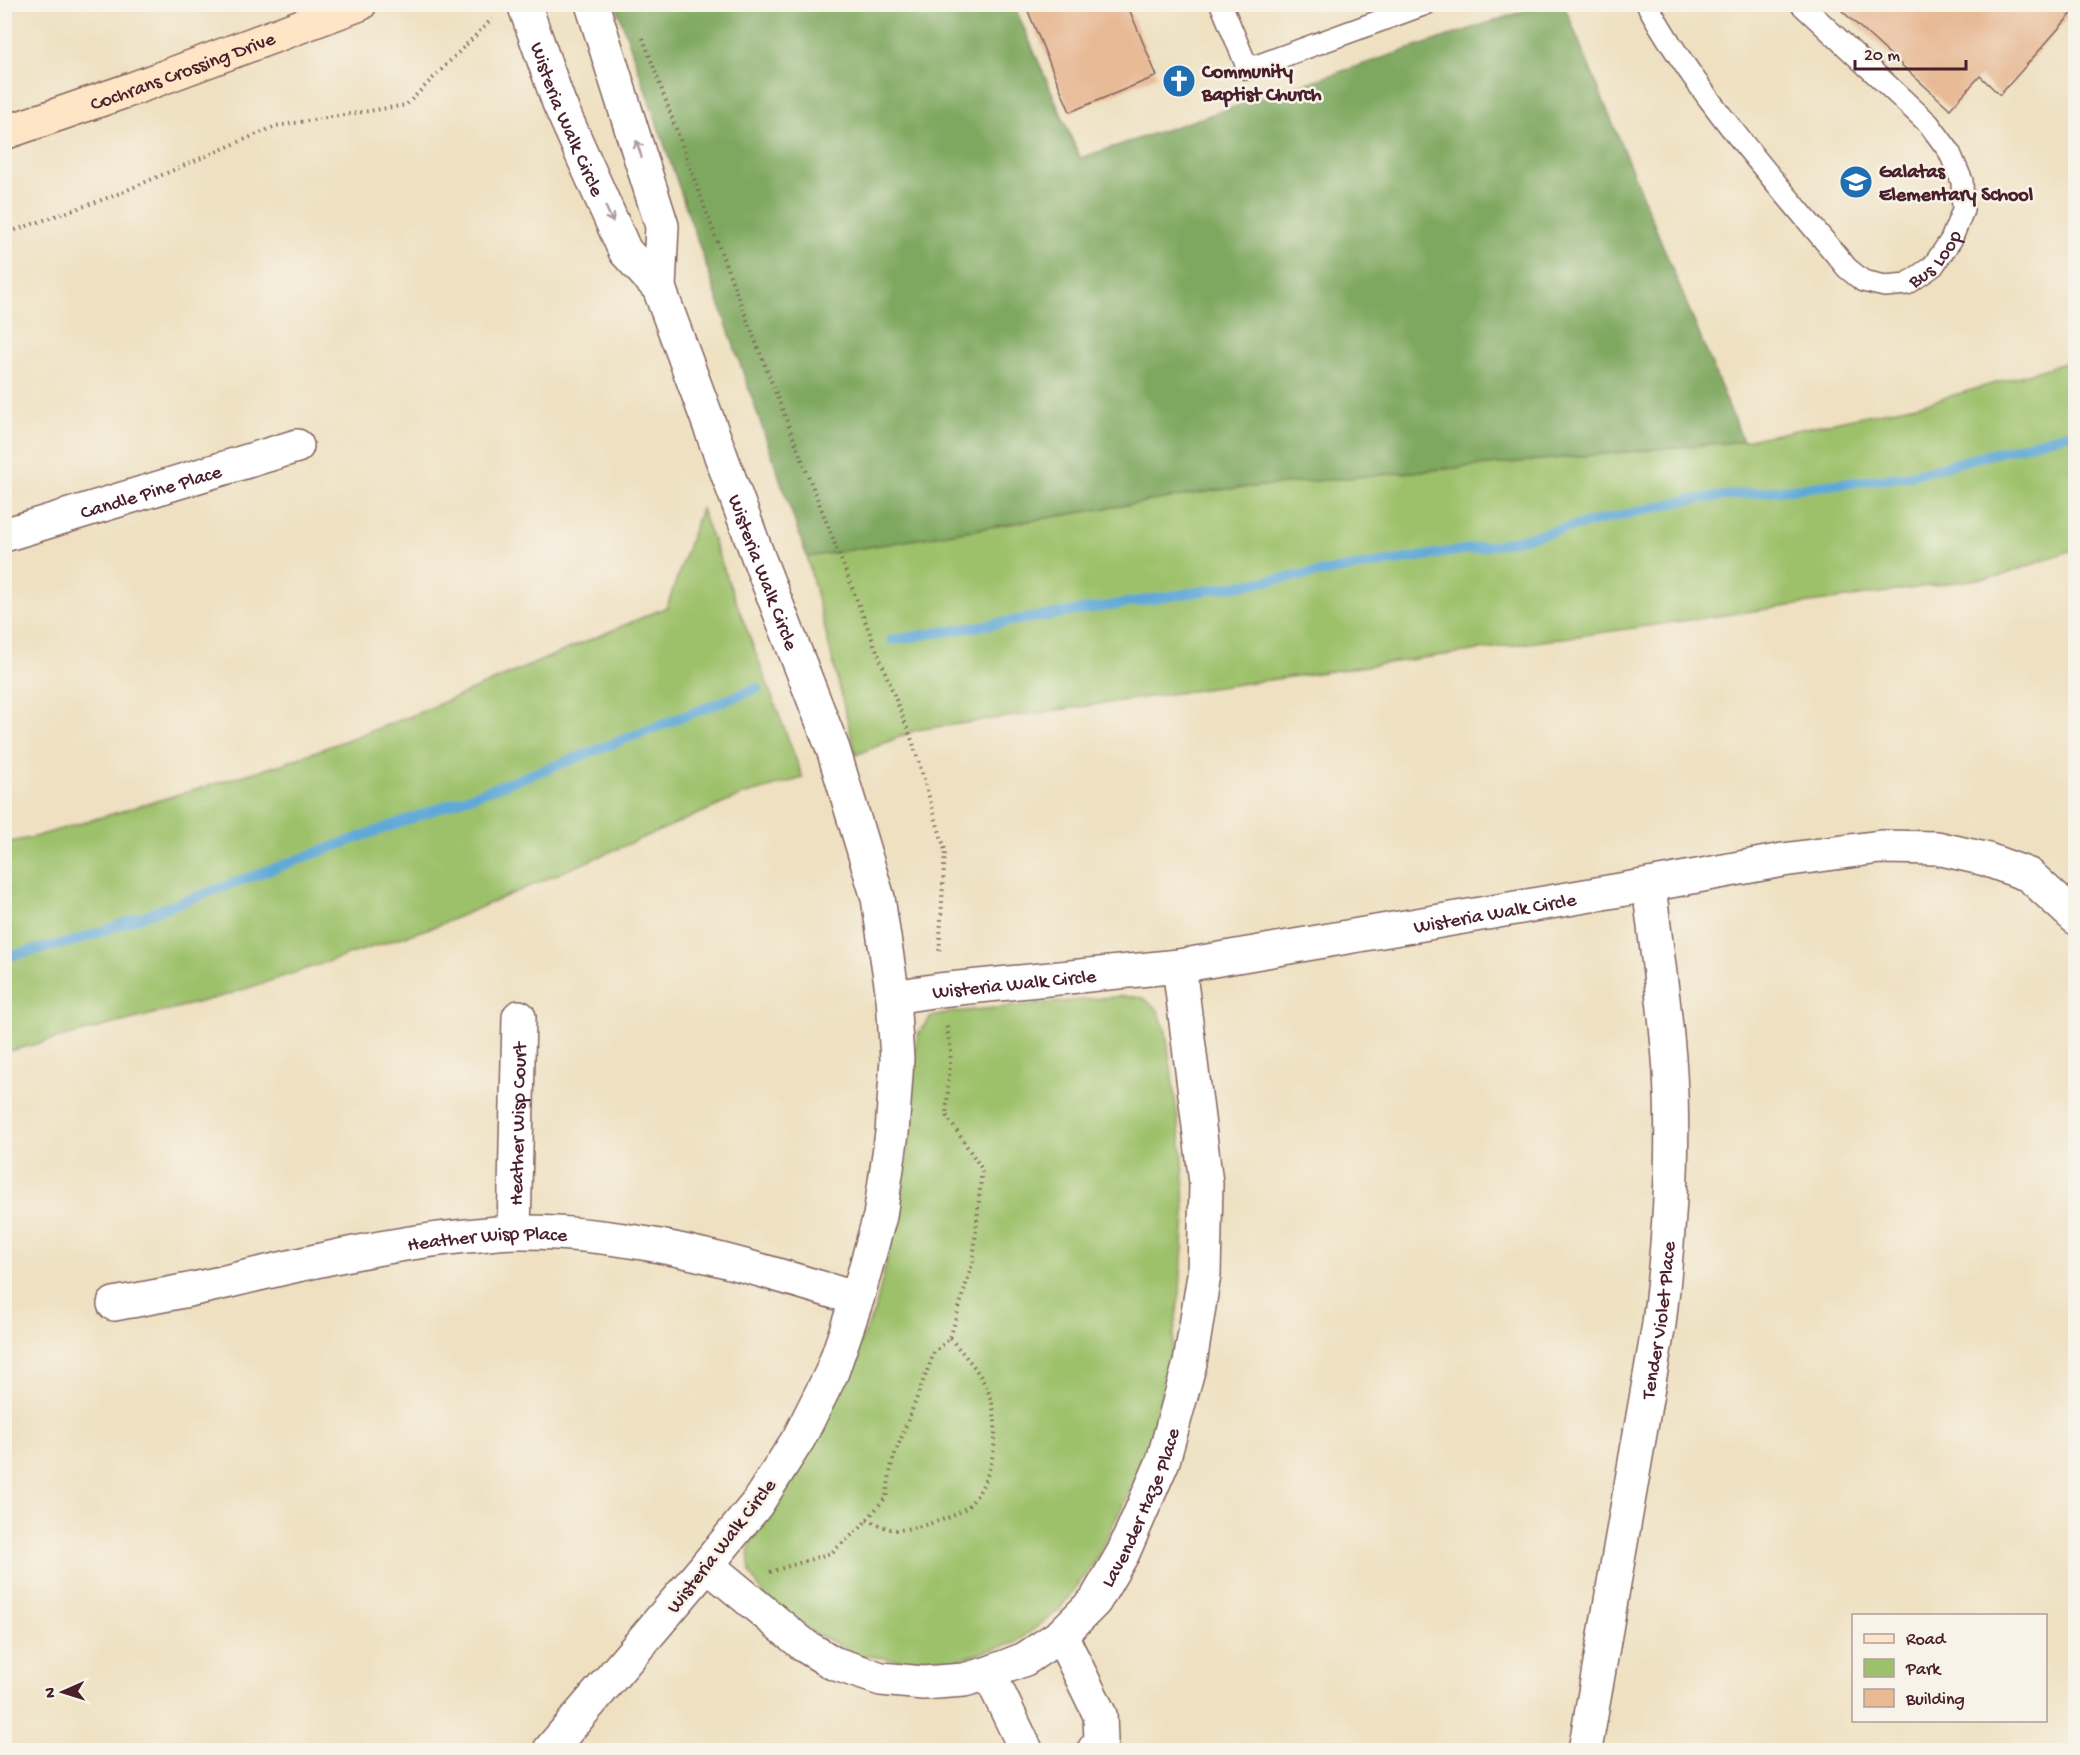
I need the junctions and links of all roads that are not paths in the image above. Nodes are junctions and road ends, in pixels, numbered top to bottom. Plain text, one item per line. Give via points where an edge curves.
1 (360, 4) edge
2 (592, 4) edge
3 (1221, 4) edge
4 (1426, 4) edge
5 (1647, 4) edge
6 (1801, 4) edge
7 (512, 8) edge
8 (4, 133) edge
9 (659, 288) junction
10 (297, 446) dead end
11 (4, 535) edge
12 (1649, 885) junction
13 (2076, 918) edge
14 (1179, 966) junction
15 (893, 997) junction
16 (519, 1017) dead end
17 (514, 1232) junction
18 (857, 1299) junction
19 (114, 1304) dead end
20 (707, 1565) junction
21 (1061, 1635) junction
22 (988, 1673) junction
23 (550, 1750) edge
24 (1026, 1750) edge
25 (1094, 1750) edge
26 (1585, 1750) edge

1 - 8 street, Cochrans Crossing Drive
9 -> 2 street, Wisteria Walk Circle via 662,226
3 - 4 lane via 1248,69
5 - 6 lane, Bus Loop via 1702,90 1846,268 1863,281 1885,286 1906,284 1933,266 1951,240 1963,210 1962,181 1949,151 1929,123
7 -> 9 street, Wisteria Walk Circle via 626,251
9 - 15 street, Wisteria Walk Circle via 833,749 878,898
10 - 11 street, Candle Pine Place
12 - 13 street, Wisteria Walk Circle via 1880,847 1937,848 2029,875
12 - 14 street, Wisteria Walk Circle
12 - 26 street, Tender Violet Place via 1670,1072 1666,1262 1659,1324
14 - 15 street, Wisteria Walk Circle
14 - 21 street, Lavender Haze Place via 1206,1183 1204,1275 1190,1363 1163,1461 1123,1553 1095,1601
15 - 18 street, Wisteria Walk Circle via 897,1059 892,1133 880,1216
16 - 17 street, Heather Wisp Court
17 - 18 street, Heather Wisp Place via 590,1235 647,1243 725,1260
17 - 19 street, Heather Wisp Place via 432,1239 343,1254
18 - 20 street, Wisteria Walk Circle via 832,1372 799,1438 756,1505
20 - 22 street, Lavender Haze Place via 805,1646 833,1663 881,1679 923,1683 964,1680
20 - 23 street, Wisteria Walk Circle
21 - 22 street, Lavender Haze Place via 1025,1659
21 - 25 street via 1101,1715 1101,1741
22 - 24 street

